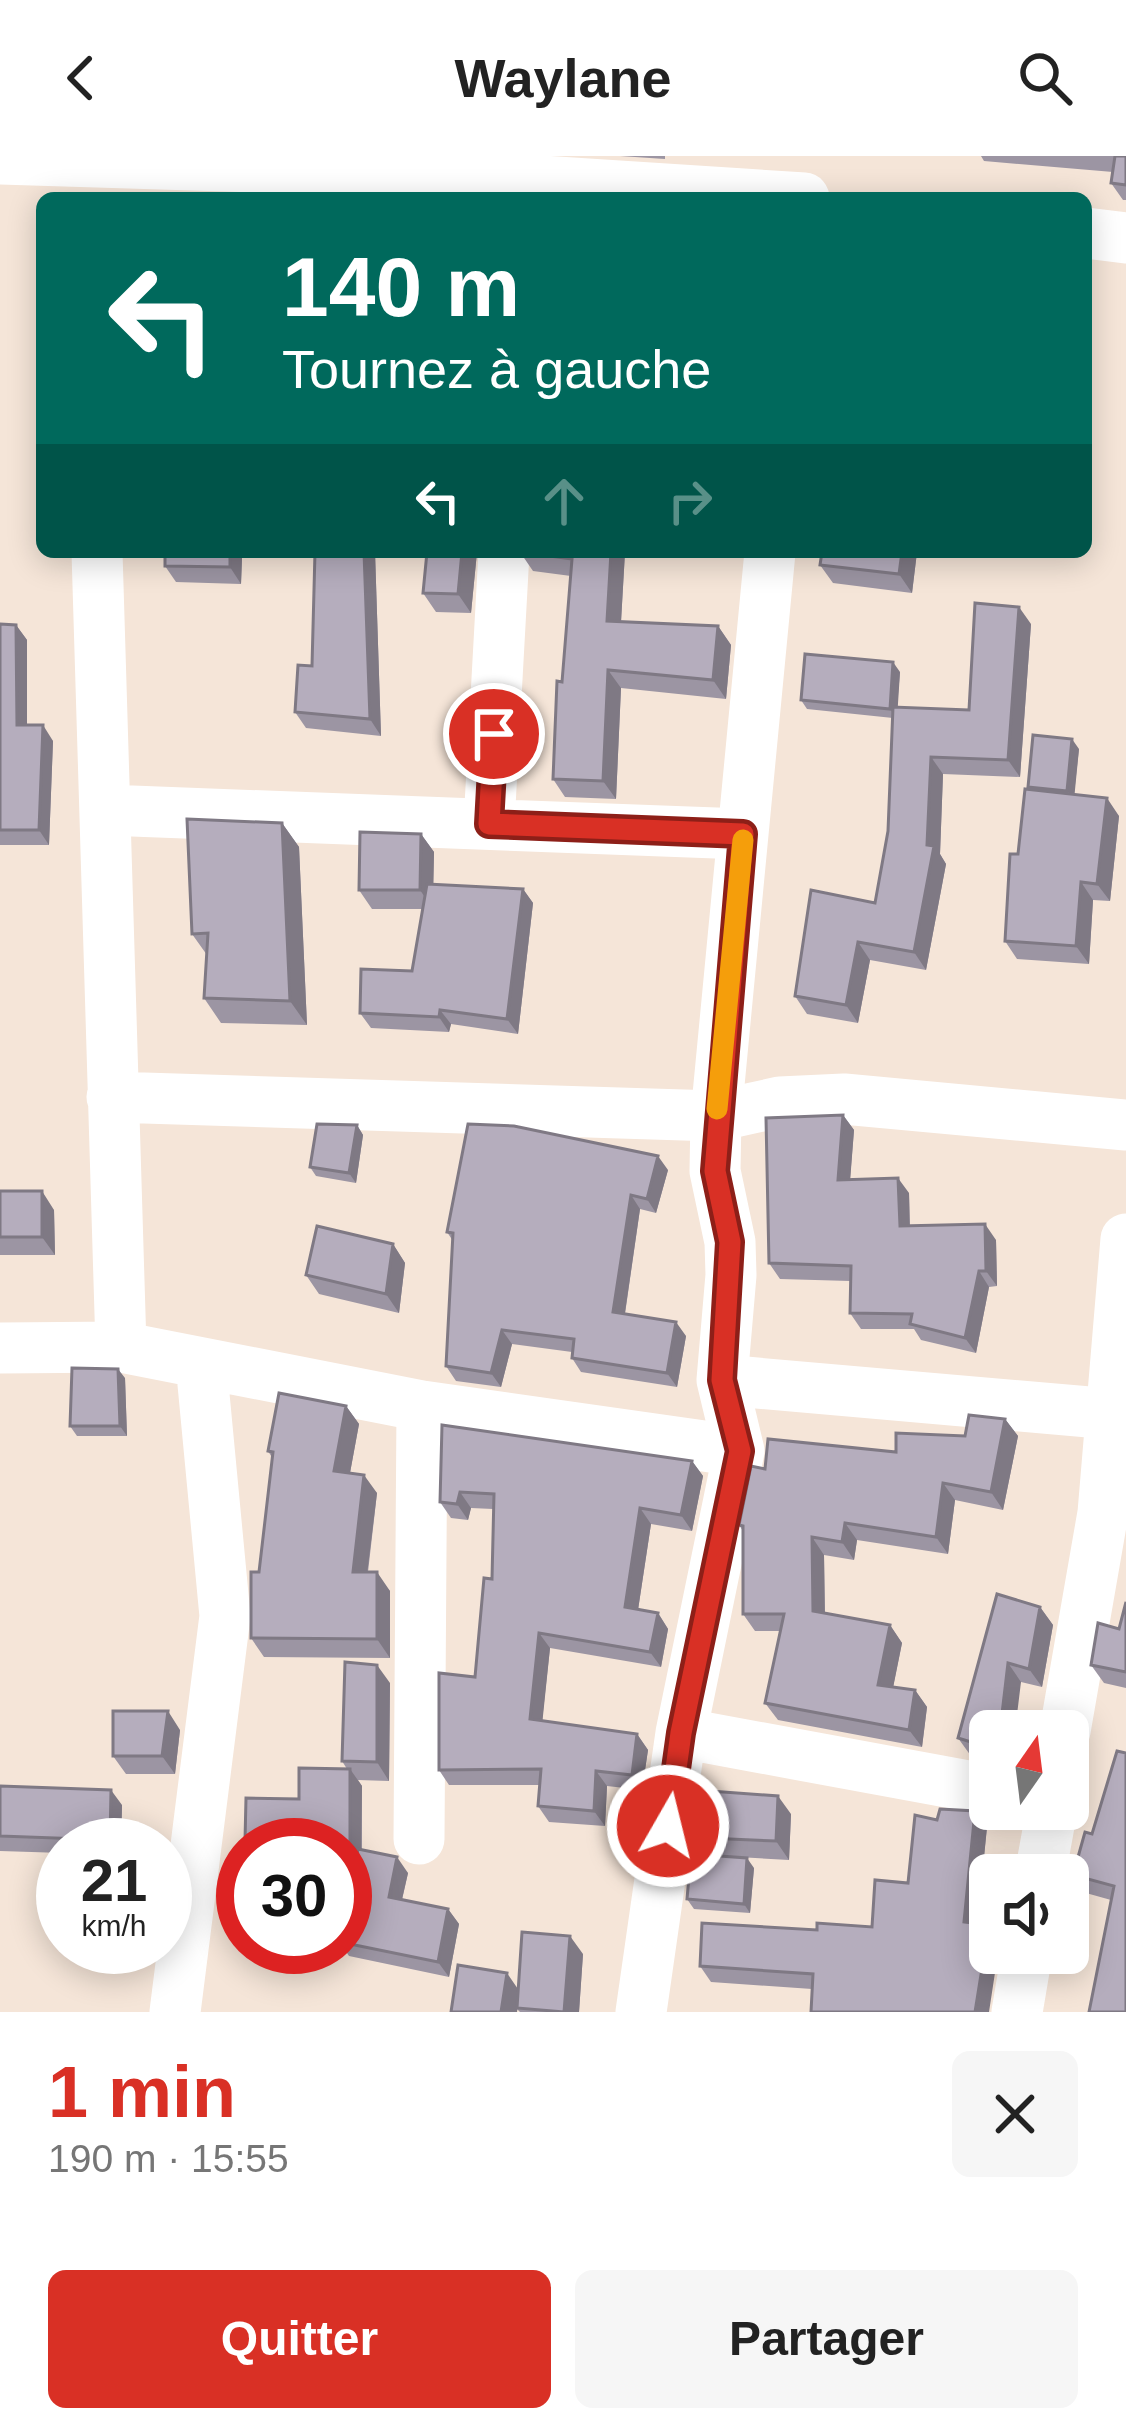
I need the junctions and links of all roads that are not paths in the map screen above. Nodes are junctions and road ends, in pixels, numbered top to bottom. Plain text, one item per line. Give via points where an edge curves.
1 (801, 156) edge
2 (0, 159) edge
3 (388, 164) edge
4 (93, 172) edge
5 (726, 192) edge
6 (799, 192) edge
7 (1092, 234) edge
8 (1126, 238) edge
9 (97, 558) edge
10 (504, 558) edge
11 (769, 558) edge
12 (106, 810) junction
13 (489, 824) junction
14 (743, 834) junction
15 (112, 1097) junction
16 (716, 1116) junction
17 (1126, 1125) edge
18 (1126, 1239) edge
19 (121, 1347) junction
20 (0, 1348) edge
21 (200, 1363) junction
22 (722, 1380) junction
23 (422, 1406) junction
24 (1112, 1414) junction
25 (740, 1451) junction
26 (1114, 1513) edge
27 (1070, 1710) edge
28 (681, 1733) junction
29 (969, 1786) edge
30 (419, 1839) dead end
31 (1023, 1974) edge
32 (176, 2012) edge
33 (641, 2012) edge
34 (1017, 2012) edge

1 - 6 street
2 - 4 street
3 - 4 street
3 - 5 street
7 - 8 street
9 - 12 street
10 - 13 street
11 - 14 street
12 - 13 street
12 - 15 street
13 - 14 street
14 - 16 street
15 - 16 street
15 - 19 street
16 - 17 street via 844,1099
16 - 22 street via 715,1171 730,1258
18 - 24 street
19 - 20 street
19 - 21 street
21 - 23 street
21 - 32 street via 225,1616
22 - 24 street
22 - 25 street
23 - 25 street
23 - 30 street
24 - 26 street
25 - 28 street
26 - 27 street
28 - 29 street
28 - 33 street
31 - 34 street

